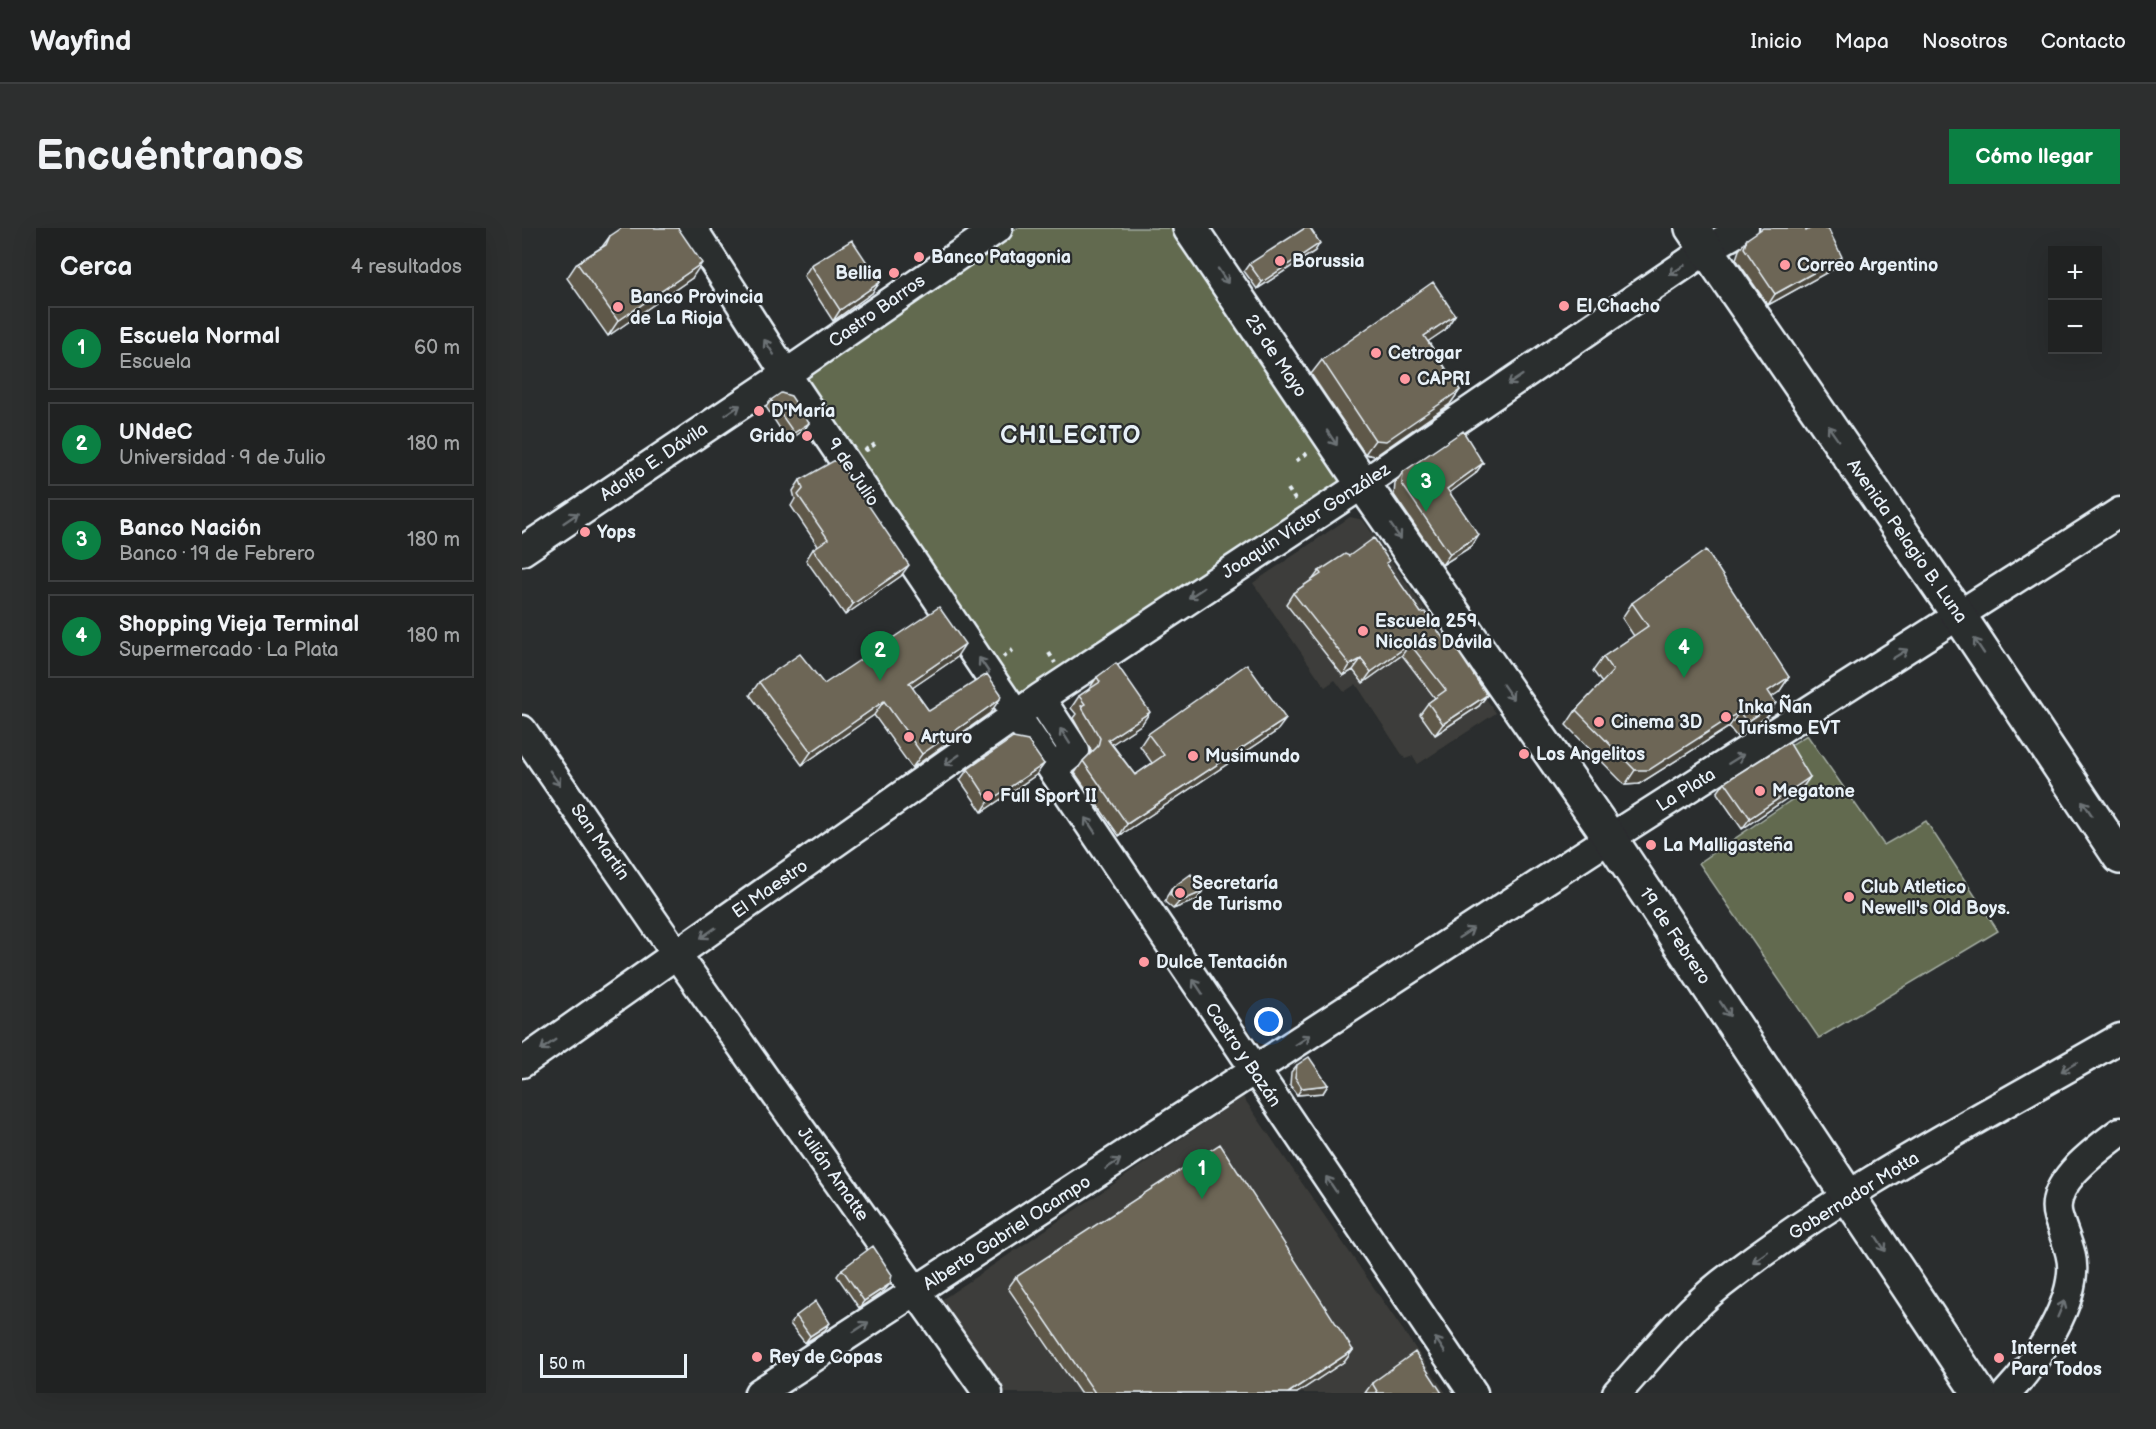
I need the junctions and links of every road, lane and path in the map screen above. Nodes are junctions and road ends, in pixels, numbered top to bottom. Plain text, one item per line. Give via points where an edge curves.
1 (692, 228) edge
2 (998, 228) edge
3 (1190, 228) edge
4 (1744, 228) edge
5 (1699, 239) edge
6 (786, 374) junction
7 (1363, 484) junction
8 (2120, 512) edge
9 (522, 551) edge
10 (1959, 616) junction
11 (1040, 698) junction
12 (1017, 714) junction
13 (522, 730) edge
14 (1053, 769) junction
15 (1610, 838) junction
16 (2120, 857) edge
17 (677, 955) junction
18 (2120, 1038) edge
19 (522, 1063) edge
20 (1255, 1072) junction
21 (2120, 1132) edge
22 (1849, 1195) junction
23 (916, 1291) junction
24 (759, 1393) edge
25 (988, 1393) edge
26 (1473, 1393) edge
27 (1617, 1393) edge
28 (1979, 1393) edge
29 (2007, 1393) edge

6 -> 1 street, 9 de Julio
2 - 6 street, Castro Barros
3 -> 7 main road, 25 de Mayo
4 - 5 street, Joaquín Víctor González
5 -> 7 street, Joaquín Víctor González
10 -> 5 main road, Avenida Pelagio B. Luna
9 -> 6 street, Adolfo E. Dávila
12 -> 6 street, 9 de Julio
7 -> 11 street, Joaquín Víctor González
7 -> 15 main road, 19 de Febrero
8 - 10 street, La Plata
15 -> 10 street, La Plata
16 -> 10 main road, Avenida Pelagio B. Luna
11 - 12 street, Joaquín Víctor González
14 -> 11 street via 1075,751
12 - 14 street, Castro y Bazán
12 -> 17 street, El Maestro
13 -> 17 street, San Martín
20 -> 14 street, Castro y Bazán
20 -> 15 street, La Plata
15 -> 22 main road, 19 de Febrero
17 -> 19 street, El Maestro
17 - 23 street, Julián Amatte
18 -> 22 street, Gobernador Motta
23 -> 20 street, Alberto Gabriel Ocampo
26 -> 20 street, Castro y Bazán
29 -> 21 street via 2040,1350 2069,1292 2072,1256 2056,1210 2061,1190 2088,1156
22 -> 27 street, Gobernador Motta via 1721,1285
22 -> 28 main road, 19 de Febrero
24 -> 23 street, Alberto Gabriel Ocampo
23 - 25 street, Julián Amatte

